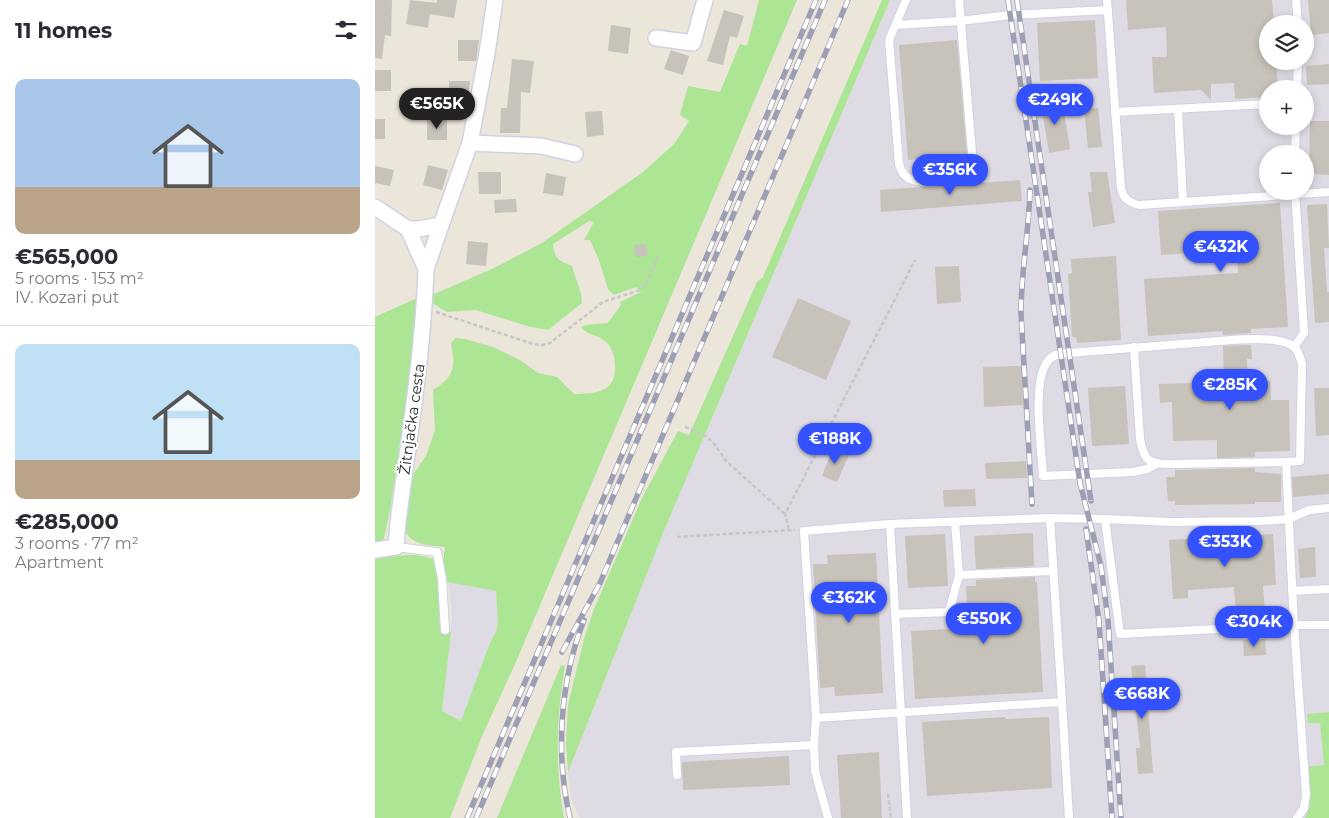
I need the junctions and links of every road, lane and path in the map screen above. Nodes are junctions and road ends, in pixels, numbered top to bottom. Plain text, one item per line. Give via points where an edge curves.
1 (495, 0) edge
2 (705, 0) edge
3 (907, 0) edge
4 (959, 0) edge
5 (1107, 0) edge
6 (1297, 0) edge
7 (1108, 10) junction
8 (1298, 15) edge
9 (960, 21) junction
10 (896, 25) junction
11 (656, 38) dead end
12 (1259, 105) edge
13 (1177, 110) junction
14 (1115, 112) junction
15 (470, 143) junction
16 (575, 154) dead end
17 (1314, 192) edge
18 (1329, 192) edge
19 (1259, 195) edge
20 (1296, 200) edge
21 (1183, 202) junction
22 (375, 207) edge
23 (441, 225) junction
24 (409, 229) junction
25 (658, 256) dead end
26 (915, 260) dead end
27 (426, 269) junction
28 (425, 310) junction
29 (1134, 347) junction
30 (1294, 347) junction
31 (685, 427) dead end
32 (1286, 462) junction
33 (1156, 464) junction
34 (1329, 508) edge
35 (785, 514) junction
36 (1050, 518) junction
37 (1105, 519) junction
38 (1289, 519) junction
39 (955, 522) junction
40 (890, 524) junction
41 (789, 529) junction
42 (804, 531) junction
43 (677, 537) dead end
44 (396, 548) junction
45 (375, 550) edge
46 (1053, 570) junction
47 (959, 575) junction
48 (1329, 589) edge
49 (1293, 591) junction
50 (895, 614) junction
51 (1294, 625) junction
52 (1329, 625) edge
53 (445, 630) dead end
54 (1062, 702) junction
55 (901, 712) junction
56 (816, 718) junction
57 (814, 745) junction
58 (677, 775) dead end
59 (888, 794) dead end
60 (827, 818) edge
61 (891, 818) edge
62 (907, 818) edge
63 (1069, 818) edge
64 (1297, 818) edge

1 - 15 street
2 - 11 street via 693,43
3 - 10 lane
4 - 9 lane
5 - 7 lane
6 - 8 lane
7 - 9 lane
7 - 14 lane
9 - 10 lane
9 - 10 lane via 973,164 963,177 939,181 909,179 899,164 889,40
12 - 13 lane
13 - 14 lane
13 - 21 lane
14 - 21 lane via 1122,195 1139,205
15 - 16 street via 541,146
15 - 23 street
17 - 18 lane
19 - 21 lane
20 - 30 lane via 1304,333
22 - 24 street
23 - 24 street
23 - 27 street
24 - 27 street
25 - 28 path via 640,290 603,302 543,345
26 - 35 path
27 - 28 street, Žitnjačka cesta
28 - 44 street, Žitnjačka cesta
29 - 30 lane via 1258,338
29 - 33 lane via 1140,439 1145,456
29 - 33 lane via 1060,354 1052,357 1043,368 1038,395 1043,476 1133,472
30 - 32 lane via 1302,364 1300,461
31 - 35 path via 705,435 726,461
32 - 33 lane
32 - 38 lane
34 - 38 lane via 1309,510
35 - 41 path
36 - 37 lane
36 - 39 lane
36 - 46 lane
37 - 38 lane via 1220,523
37 - 51 lane via 1120,634
38 - 49 lane
39 - 40 lane
39 - 47 lane
40 - 42 lane
40 - 50 lane
41 - 42 path
41 - 43 path
42 - 56 lane
44 - 45 street
44 - 53 lane via 437,552
46 - 47 lane
46 - 54 lane
47 - 50 lane via 949,612
48 - 49 lane
49 - 51 lane
50 - 55 lane
51 - 52 lane
51 - 64 lane via 1306,795 1304,808
54 - 55 lane
54 - 63 lane
55 - 56 lane
55 - 62 lane
56 - 57 lane
57 - 58 lane via 676,752
57 - 60 lane via 815,771
59 - 61 path

